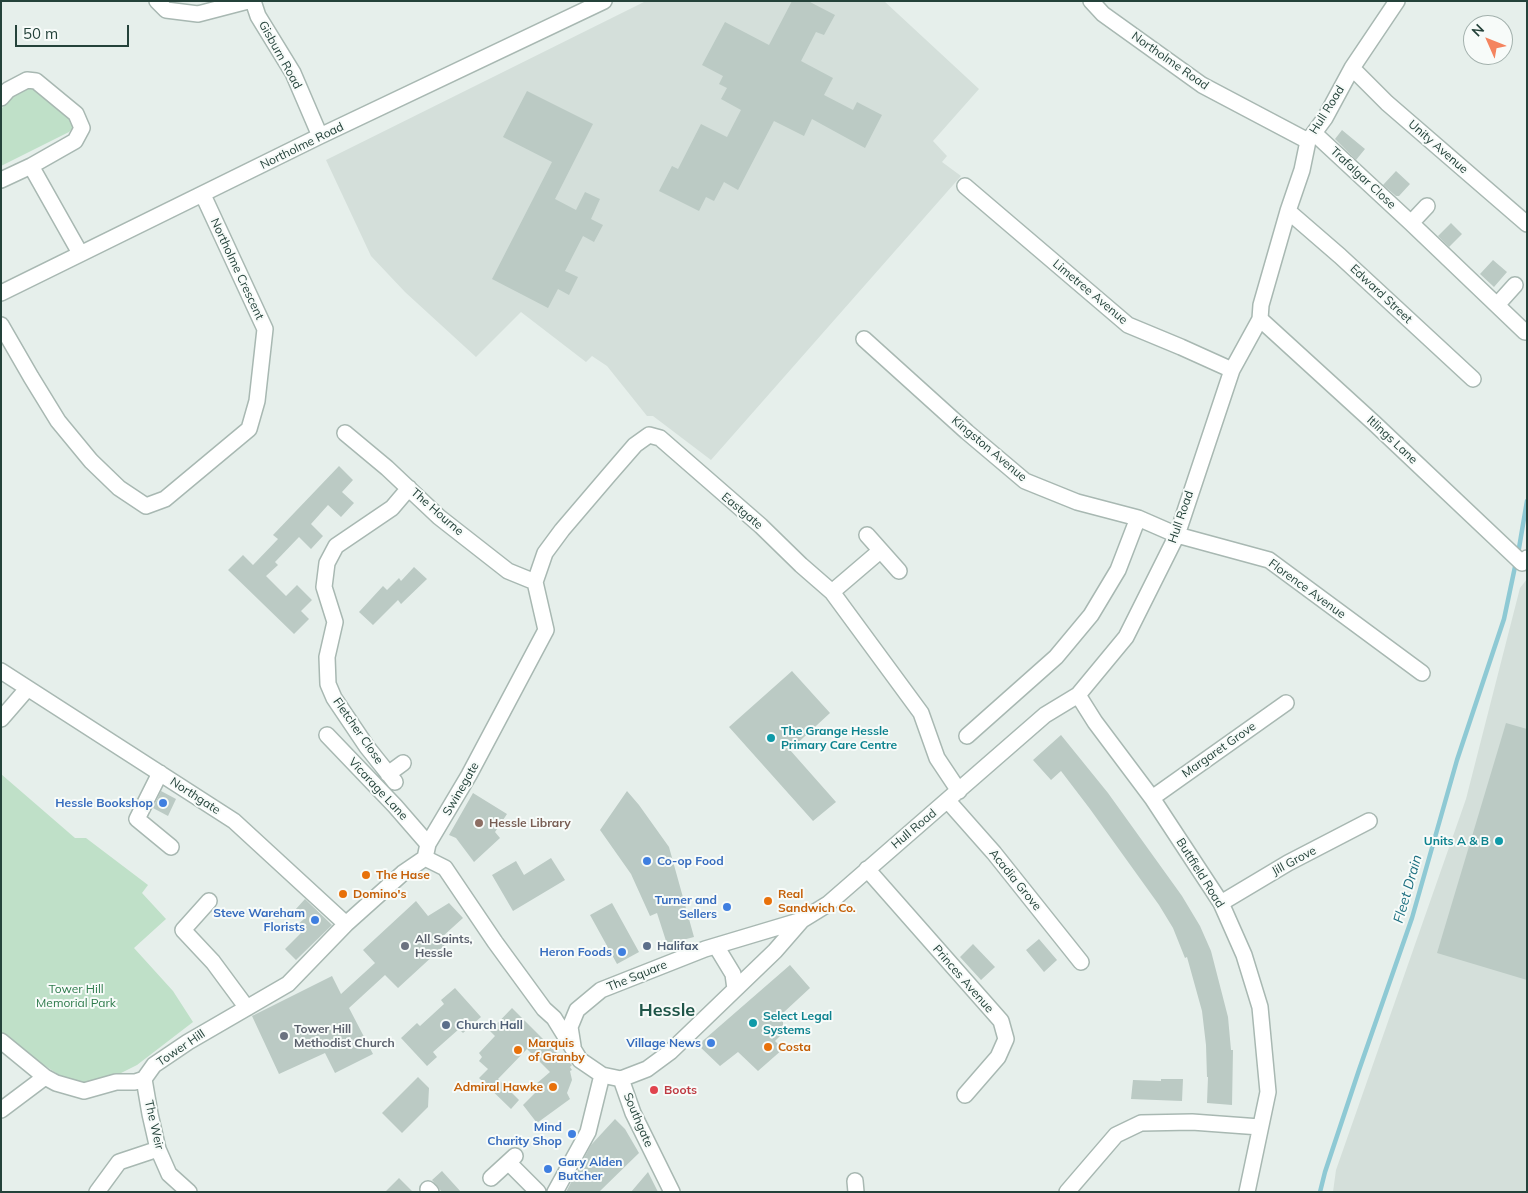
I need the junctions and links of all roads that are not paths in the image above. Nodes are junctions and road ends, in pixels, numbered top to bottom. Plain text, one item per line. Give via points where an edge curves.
1 (157, 1) edge
2 (248, 1) edge
3 (253, 1) edge
4 (604, 1) edge
5 (1091, 1) edge
6 (1397, 1) edge
7 (1107, 8) edge
8 (1352, 68) junction
9 (1, 98) edge
10 (320, 136) junction
11 (1311, 137) junction
12 (31, 166) junction
13 (1, 180) edge
14 (965, 186) dead end
15 (203, 195) junction
16 (1427, 206) dead end
17 (1288, 211) junction
18 (1411, 223) junction
19 (1527, 224) edge
20 (80, 253) junction
21 (1515, 285) dead end
22 (1, 293) edge
23 (1497, 306) junction
24 (1260, 319) junction
25 (1, 325) edge
26 (1525, 332) dead end
27 (864, 338) dead end
28 (1232, 370) junction
29 (1473, 379) dead end
30 (345, 433) dead end
31 (409, 488) junction
32 (1138, 518) junction
33 (1177, 534) junction
34 (867, 535) dead end
35 (880, 551) junction
36 (1525, 561) edge
37 (899, 571) dead end
38 (535, 582) junction
39 (832, 592) junction
40 (1, 671) edge
41 (1422, 674) dead end
42 (27, 689) junction
43 (1078, 695) junction
44 (1286, 703) dead end
45 (1, 719) edge
46 (327, 735) dead end
47 (967, 736) dead end
48 (403, 763) dead end
49 (160, 773) junction
50 (959, 791) junction
51 (1152, 798) junction
52 (948, 801) junction
53 (1369, 821) dead end
54 (171, 847) dead end
55 (426, 851) junction
56 (867, 869) junction
57 (208, 901) dead end
58 (1221, 903) junction
59 (802, 920) junction
60 (346, 924) junction
61 (716, 946) junction
62 (1081, 962) dead end
63 (735, 988) junction
64 (247, 1008) junction
65 (577, 1010) junction
66 (554, 1018) junction
67 (1, 1041) edge
68 (574, 1052) junction
69 (602, 1075) junction
70 (46, 1077) junction
71 (144, 1078) junction
72 (621, 1079) junction
73 (965, 1095) dead end
74 (1, 1110) edge
75 (1260, 1127) junction
76 (158, 1150) junction
77 (492, 1178) dead end
78 (97, 1192) edge
79 (189, 1192) edge
80 (538, 1192) edge
81 (555, 1192) edge
82 (672, 1192) edge
83 (1066, 1192) edge
84 (1247, 1192) edge

1 - 2 street via 166,10 198,14
3 - 10 street, Gisburn Road via 258,16 293,73
4 - 10 street, Northolme Road
5 - 7 street, Northolme Road
6 - 8 street, Hull Road
7 - 11 street, Northolme Road via 1202,85
8 - 11 street, Hull Road via 1326,118
8 - 19 street, Unity Avenue via 1387,103
9 - 12 street via 8,90 27,80 36,81 76,114 82,128 75,141
10 - 15 street, Northolme Road
11 - 17 street, Hull Road
11 - 18 street, Trafalgar Close
12 - 13 street
12 - 20 street
14 - 28 street, Limetree Avenue via 1128,325
15 - 20 street, Northolme Road
15 - 25 street, Northolme Crescent via 265,329 257,402 249,429 165,499 146,506 119,488 91,461 58,421
16 - 18 street
17 - 24 street, Hull Road via 1260,305
17 - 29 street, Edward Street
18 - 23 street, Trafalgar Close
20 - 22 street, Northolme Road
21 - 23 street
23 - 26 street, Trafalgar Close
24 - 28 street, Hull Road
24 - 36 street, Itlings Lane via 1501,544
27 - 32 street, Kingston Avenue via 1025,481 1077,502
28 - 33 street, Hull Road
30 - 31 street, The Hourne
31 - 38 street, The Hourne via 439,517 508,571
31 - 48 street, Fletcher Close via 392,508 336,546 327,563 324,587 335,622 327,657 328,684 334,698 392,778
32 - 33 street, Kingston Avenue
32 - 47 street via 1118,570 1091,615 1056,657
33 - 41 street, Florence Avenue via 1269,560
33 - 43 street, Hull Road via 1126,637
34 - 35 street
35 - 37 street
35 - 39 street
38 - 39 street, Eastgate via 545,553 562,530 635,445 649,435 660,438
38 - 55 street, Swinegate via 546,630
39 - 50 street, Eastgate via 921,713 937,758
40 - 42 street, Northgate
42 - 45 street
42 - 49 street, Northgate
43 - 50 street, Hull Road via 1045,715
43 - 51 street, Buttfield Road
44 - 51 street, Margaret Grove
46 - 55 street, Vicarage Lane via 389,800
49 - 54 street via 136,819
49 - 60 street, Northgate via 234,821
50 - 52 street, Hull Road
51 - 58 street, Buttfield Road
52 - 56 street, Hull Road
52 - 62 street, Acadia Grove
53 - 58 street, Jill Grove via 1288,863
55 - 60 street, Swinegate
55 - 66 street, Southgate via 445,868 495,942
56 - 59 street, Hull Road via 828,904
56 - 73 street, Princes Avenue via 1001,1021 1006,1039 998,1057
57 - 64 street via 183,930 213,962
58 - 75 street, Buttfield Road via 1244,955 1260,1007 1268,1092
59 - 61 street, The Square
59 - 63 street via 775,951
60 - 64 street, Tower Hill via 288,984
61 - 63 street via 733,974
61 - 65 street, The Square via 601,990
63 - 72 street via 670,1052 647,1069
64 - 71 street, Tower Hill via 154,1065
65 - 66 street
65 - 68 street via 570,1027
66 - 68 street, Southgate
67 - 70 street
68 - 69 street, Southgate
69 - 72 street, Southgate
69 - 81 street via 588,1132
70 - 71 street via 84,1091
70 - 74 street
71 - 76 street, The Weir
72 - 82 street, Southgate via 633,1113
75 - 83 street via 1192,1122 1141,1123 1116,1135
75 - 84 street, Buttfield Road
76 - 78 street via 119,1162
76 - 79 street, The Weir via 169,1174
77 - 80 street via 512,1160

